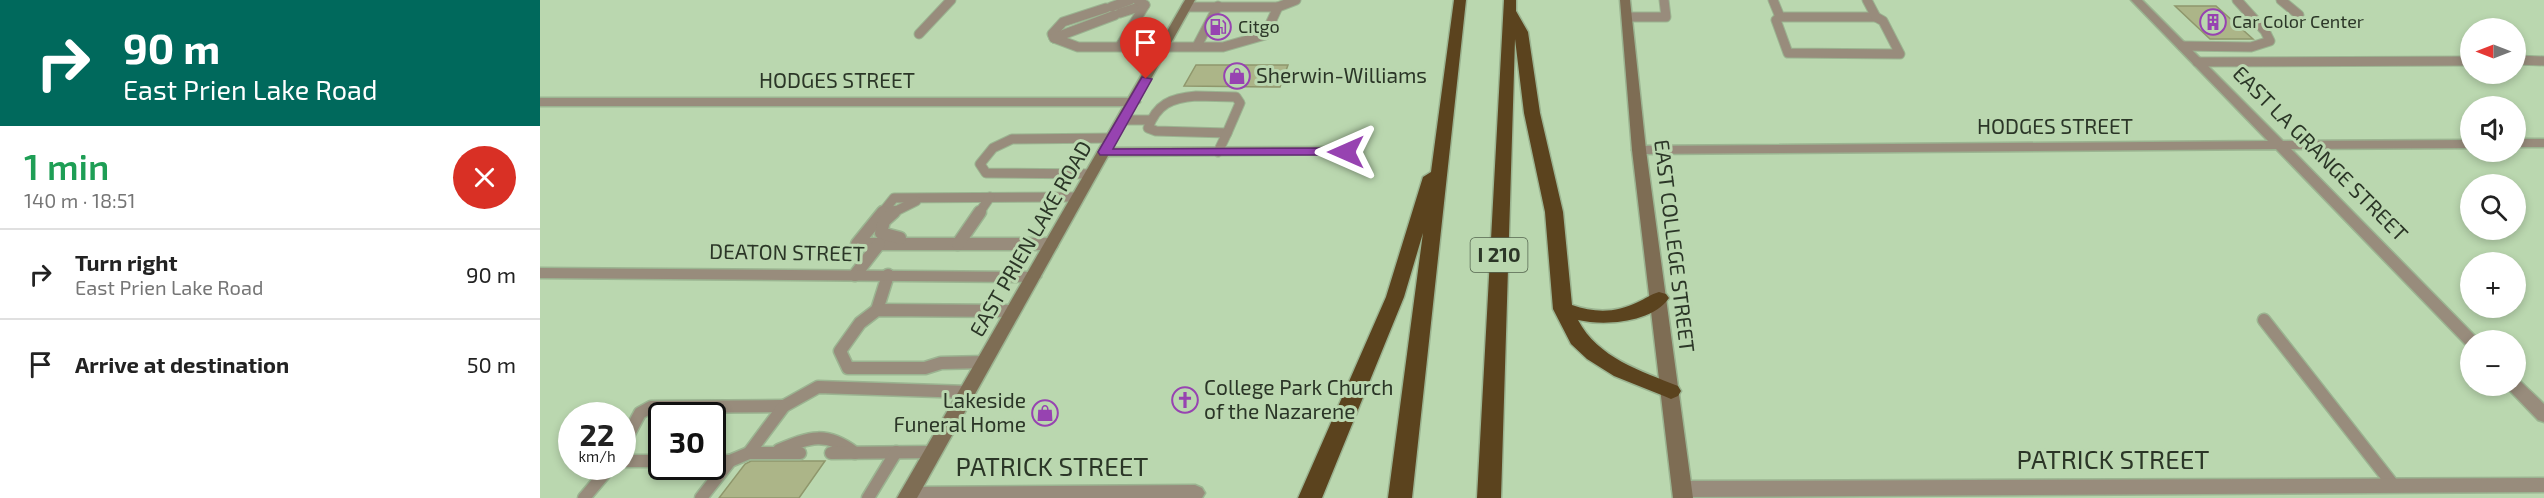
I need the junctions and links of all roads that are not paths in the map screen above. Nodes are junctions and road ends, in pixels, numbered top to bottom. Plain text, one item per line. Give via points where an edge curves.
1 (951, 0) edge
2 (1130, 0) edge
3 (1137, 0) edge
4 (1296, 0) edge
5 (1625, 0) edge
6 (1664, 0) edge
7 (1773, 0) edge
8 (1868, 0) edge
9 (2136, 0) edge
10 (2237, 0) edge
11 (2281, 0) edge
12 (1188, 3) edge
13 (1238, 3) edge
14 (1459, 3) edge
15 (1145, 5) junction
16 (1218, 6) junction
17 (1510, 6) edge
18 (1278, 7) junction
19 (2299, 15) dead end
20 (1627, 17) junction
21 (1780, 17) junction
22 (1876, 17) junction
23 (919, 34) dead end
24 (1054, 38) junction
25 (1120, 46) junction
26 (1164, 46) junction
27 (1197, 46) junction
28 (2182, 46) junction
29 (2526, 60) edge
30 (2460, 61) edge
31 (2544, 61) edge
32 (2197, 62) junction
33 (540, 102) edge
34 (1134, 102) junction
35 (1123, 120) junction
36 (1150, 120) junction
37 (1445, 129) junction
38 (1227, 133) junction
39 (1113, 138) junction
40 (2526, 143) edge
41 (2544, 143) edge
42 (2460, 144) edge
43 (2280, 146) junction
44 (1639, 150) junction
45 (1104, 152) junction
46 (1218, 152) junction
47 (1346, 152) dead end
48 (1092, 174) junction
49 (990, 197) junction
50 (1079, 197) junction
51 (928, 198) junction
52 (879, 244) junction
53 (956, 244) junction
54 (1052, 244) junction
55 (540, 273) edge
56 (855, 275) junction
57 (888, 275) junction
58 (1034, 277) junction
59 (1659, 298) junction
60 (1563, 309) junction
61 (877, 310) junction
62 (1014, 311) junction
63 (2264, 320) dead end
64 (2461, 330) edge
65 (985, 362) junction
66 (1671, 391) junction
67 (968, 392) junction
68 (2525, 396) edge
69 (784, 406) junction
70 (2544, 415) edge
71 (636, 421) edge
72 (896, 452) junction
73 (933, 452) junction
74 (749, 453) junction
75 (772, 453) junction
76 (800, 453) dead end
77 (831, 453) dead end
78 (855, 453) junction
79 (726, 461) edge
80 (730, 461) junction
81 (599, 480) edge
82 (2544, 485) edge
83 (2394, 486) junction
84 (1195, 493) dead end
85 (1817, 493) edge
86 (1901, 493) edge
87 (1992, 493) edge
88 (1683, 494) edge
89 (1753, 494) edge
90 (908, 496) edge
91 (584, 498) edge
92 (702, 498) edge
93 (868, 498) edge
94 (1310, 498) edge
95 (1400, 498) edge
96 (1489, 498) edge

1 - 23 lane
2 - 24 lane via 1064,22 1052,34
3 - 15 lane
4 - 18 lane
5 - 20 street, EAST COLLEGE STREET
6 - 20 lane via 1666,17
7 - 21 lane
8 - 22 lane
9 - 28 street, EAST LA GRANGE STREET
10 - 28 lane via 2270,41 2251,47
11 - 19 lane
12 - 16 lane
12 - 26 street, EAST PRIEN LAKE ROAD
13 - 16 lane
13 - 18 lane
14 - 37 highway
15 - 24 lane
15 - 25 lane
16 - 27 lane
17 - 60 highway via 1521,32 1532,113 1554,212
17 - 96 highway, I 210
18 - 27 lane via 1265,35 1223,47
20 - 44 street, EAST COLLEGE STREET
21 - 22 lane
21 - 22 lane via 1776,20 1788,53 1900,54 1883,21
24 - 25 lane via 1078,47
25 - 26 lane
26 - 27 lane
26 - 34 street, EAST PRIEN LAKE ROAD
28 - 32 street, EAST LA GRANGE STREET
29 - 31 lane
30 - 32 lane
32 - 43 street, EAST LA GRANGE STREET
33 - 34 street, HODGES STREET
34 - 35 street, EAST PRIEN LAKE ROAD
35 - 36 lane
35 - 39 street, EAST PRIEN LAKE ROAD
36 - 38 lane via 1148,128 1156,131
36 - 38 lane via 1162,102 1177,97 1236,97 1240,103
37 - 94 highway via 1395,297
37 - 95 highway
38 - 46 lane
39 - 45 street, EAST PRIEN LAKE ROAD
39 - 48 lane via 1012,139 993,147 980,164 986,173
40 - 41 street
42 - 43 street, HODGES STREET
43 - 44 street, HODGES STREET
43 - 64 street, EAST LA GRANGE STREET
44 - 59 street, EAST COLLEGE STREET
45 - 46 street
45 - 48 street, EAST PRIEN LAKE ROAD
46 - 47 street
48 - 50 street, EAST PRIEN LAKE ROAD
49 - 50 lane
49 - 51 lane
49 - 53 lane
50 - 54 street, EAST PRIEN LAKE ROAD
51 - 52 lane via 894,198 857,244
51 - 53 lane via 896,209 881,233 887,237 931,238
52 - 53 lane
52 - 56 lane
53 - 54 lane
54 - 58 street, EAST PRIEN LAKE ROAD
55 - 56 street, DEATON STREET
56 - 57 street, DEATON STREET
57 - 58 street, DEATON STREET
57 - 61 lane
58 - 62 street, EAST PRIEN LAKE ROAD
59 - 60 highway via 1637,313 1615,318 1587,318
59 - 66 street, EAST COLLEGE STREET
60 - 66 highway via 1578,339 1594,354 1621,371
61 - 62 lane
61 - 65 lane via 860,323 840,351 848,368 926,368 940,363
62 - 65 street, EAST PRIEN LAKE ROAD
63 - 83 lane
65 - 67 street, EAST PRIEN LAKE ROAD
66 - 88 street, EAST COLLEGE STREET
67 - 69 lane via 818,387
67 - 73 street, EAST PRIEN LAKE ROAD
68 - 70 street
69 - 71 lane via 651,406
69 - 74 lane
72 - 73 lane
72 - 78 lane
72 - 93 lane
73 - 90 street, EAST PRIEN LAKE ROAD
74 - 75 lane
74 - 80 lane
75 - 76 lane
75 - 78 lane via 806,439 838,439
77 - 78 lane
79 - 80 lane
80 - 92 lane
81 - 91 lane
82 - 83 street, PATRICK STREET
83 - 87 street, PATRICK STREET
84 - 90 street, PATRICK STREET
85 - 86 street, PATRICK STREET
85 - 89 street, PATRICK STREET
86 - 87 street, PATRICK STREET
88 - 89 street, PATRICK STREET

